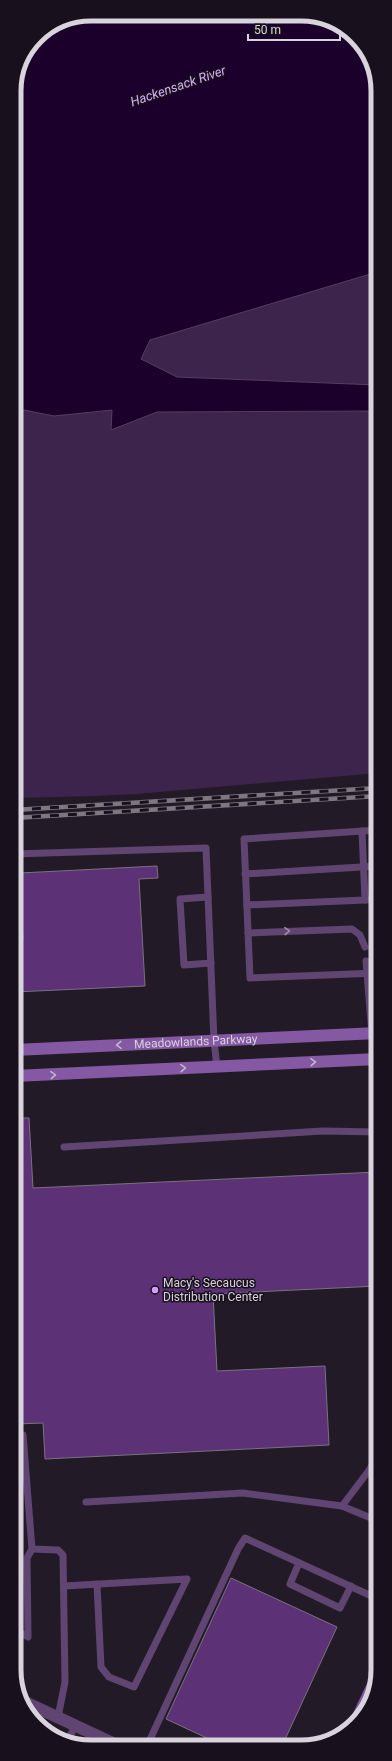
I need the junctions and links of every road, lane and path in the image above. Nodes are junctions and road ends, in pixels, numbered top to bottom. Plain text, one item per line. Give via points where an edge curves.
1 (371, 830) edge
2 (362, 831) junction
3 (21, 854) edge
4 (371, 866) edge
5 (364, 867) junction
6 (246, 874) junction
7 (208, 897) junction
8 (365, 900) junction
9 (371, 900) edge
10 (247, 905) junction
11 (248, 933) junction
12 (365, 947) dead end
13 (366, 961) dead end
14 (211, 963) junction
15 (367, 974) junction
16 (371, 974) edge
17 (371, 1004) edge
18 (371, 1033) edge
19 (214, 1041) junction
20 (21, 1050) edge
21 (371, 1059) edge
22 (217, 1067) junction
23 (21, 1076) edge
24 (371, 1132) edge
25 (64, 1147) dead end
26 (23, 1435) dead end
27 (370, 1469) edge
28 (86, 1502) dead end
29 (342, 1506) junction
30 (371, 1519) edge
31 (32, 1549) junction
32 (299, 1563) junction
33 (97, 1584) junction
34 (64, 1586) junction
35 (351, 1586) junction
36 (371, 1596) edge
37 (21, 1633) edge
38 (30, 1704) edge
39 (58, 1717) junction
40 (76, 1726) junction
41 (70, 1737) edge
42 (106, 1740) edge
43 (150, 1740) edge

1 - 2 lane
2 - 5 lane
2 - 6 lane via 244,839
3 - 7 lane via 206,848
4 - 5 lane
5 - 6 lane
5 - 8 lane
6 - 10 lane
7 - 14 lane
7 - 14 lane via 180,899 184,965
8 - 9 lane
8 - 10 lane
10 - 11 lane
11 -> 12 lane via 352,929 360,935
11 - 15 lane via 250,978
13 - 15 lane
14 - 19 lane
15 - 16 lane
15 - 17 lane
18 - 19 street, Meadowlands Parkway
19 -> 20 street, Meadowlands Parkway
19 - 22 lane
22 -> 21 street
23 -> 22 street
24 - 25 lane via 323,1131
26 - 31 lane
27 - 29 lane
28 - 29 lane via 243,1493
29 - 30 lane
31 - 34 lane via 58,1550 63,1555
31 - 37 lane via 27,1558 28,1637
32 - 35 lane
32 - 35 lane via 290,1584 340,1608
32 - 43 lane via 245,1538
33 - 33 lane via 187,1579 134,1687 109,1677 101,1667
33 - 34 lane
34 - 39 lane via 65,1682
35 - 36 lane
38 - 39 street
39 - 40 street
40 - 41 lane
40 - 42 street

